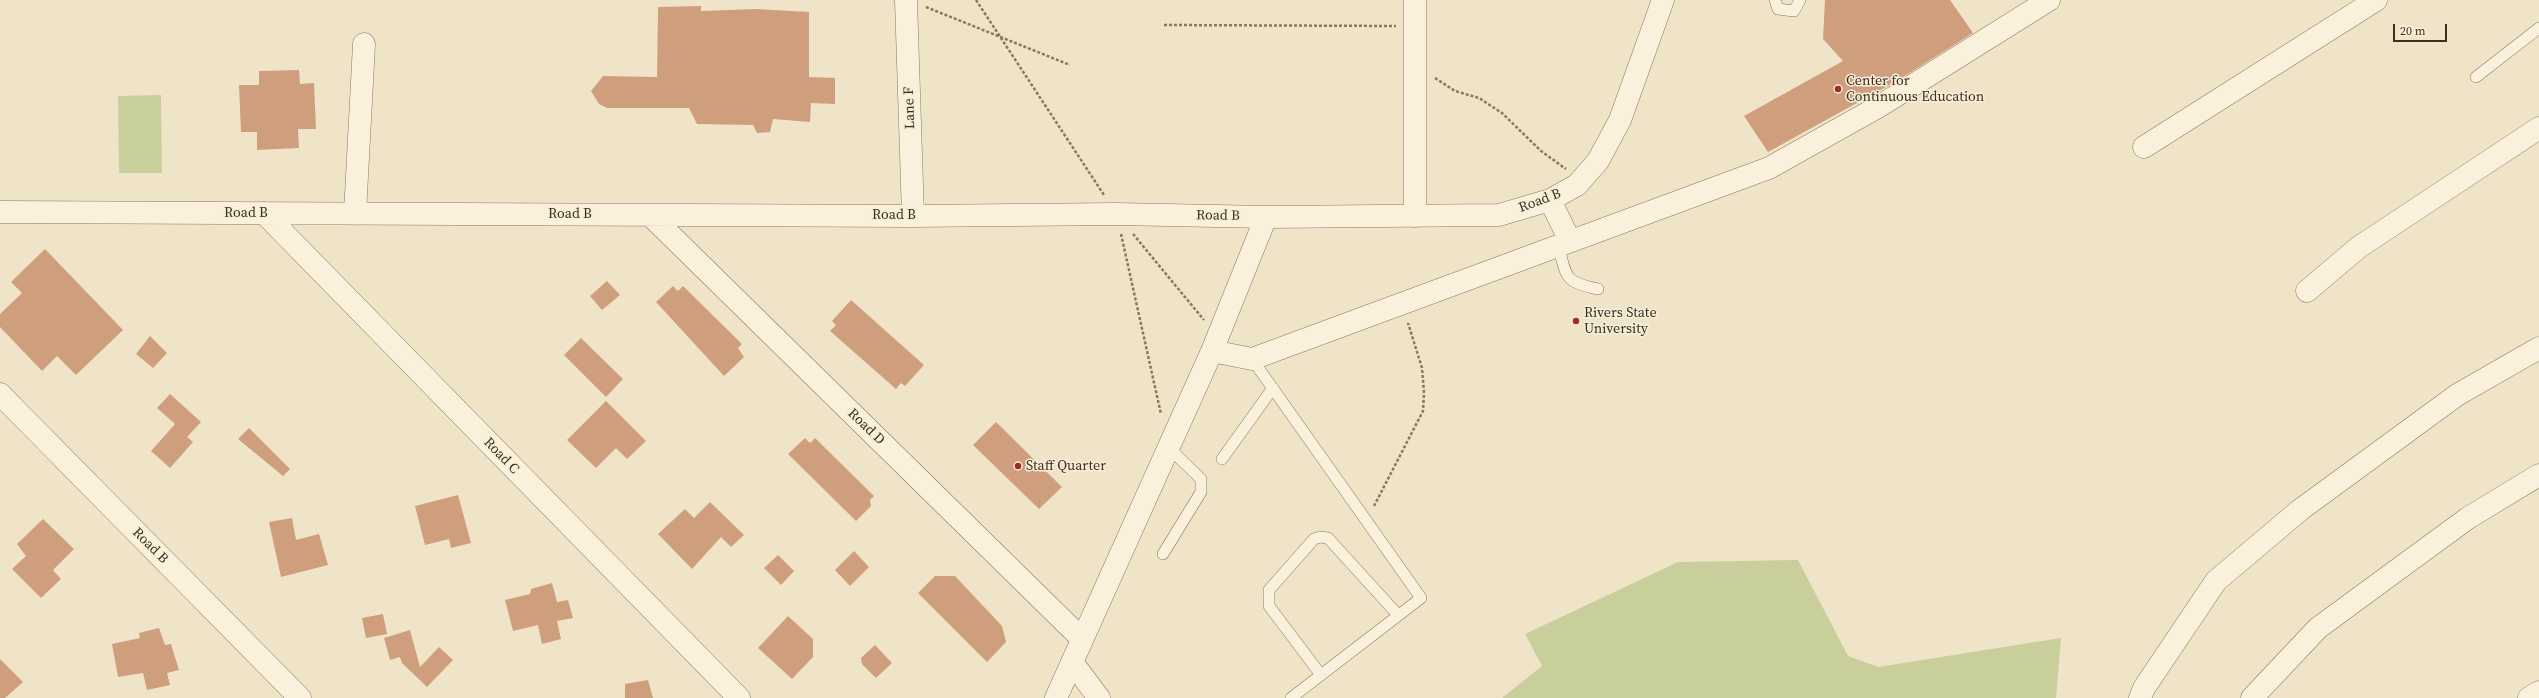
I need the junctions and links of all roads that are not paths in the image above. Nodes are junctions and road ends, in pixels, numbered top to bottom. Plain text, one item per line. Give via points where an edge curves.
1 (1416, 0) edge
2 (1663, 0) edge
3 (1775, 0) edge
4 (1800, 0) edge
5 (2048, 0) edge
6 (2376, 0) edge
7 (915, 3) edge
8 (2539, 28) edge
9 (364, 44) dead end
10 (2476, 77) dead end
11 (2539, 128) edge
12 (2144, 147) dead end
13 (1550, 200) junction
14 (0, 212) edge
15 (264, 213) junction
16 (355, 214) junction
17 (650, 215) junction
18 (913, 216) junction
19 (1266, 216) junction
20 (1416, 216) junction
21 (1564, 243) junction
22 (1598, 289) dead end
23 (2307, 291) dead end
24 (1215, 344) junction
25 (2539, 348) edge
26 (1252, 359) junction
27 (1273, 388) junction
28 (0, 394) edge
29 (1169, 448) junction
30 (1222, 459) dead end
31 (2539, 475) edge
32 (1163, 554) dead end
33 (1398, 615) junction
34 (1082, 639) junction
35 (1072, 662) junction
36 (1321, 675) junction
37 (2539, 692) edge
38 (300, 698) edge
39 (739, 698) edge
40 (1056, 698) edge
41 (1099, 698) edge
42 (1291, 698) edge
43 (2140, 698) edge
44 (2252, 698) edge
45 (2530, 698) edge

1 - 20 street
2 - 13 street, Road B via 1620,120 1598,161 1580,181
3 - 4 lane via 1778,9 1794,11
5 - 21 street via 1878,108 1769,168
6 - 12 street
7 - 18 street, Lane F
8 - 10 lane
9 - 16 street
11 - 23 street via 2359,247
13 - 20 street, Road B via 1499,215
13 - 21 street
14 - 15 street, Road B
15 - 16 street, Road B
15 - 39 street, Road C
16 - 17 street, Road B
17 - 18 street, Road B
17 - 34 street, Road D
18 - 19 street, Road B
19 - 20 street, Road B
19 - 24 street
21 - 22 lane via 1566,275 1574,284
21 - 26 street
24 - 26 street
24 - 29 street
25 - 43 street via 2457,395 2300,510 2216,581 2144,688
26 - 27 lane
27 - 30 lane
27 - 33 lane via 1421,598
28 - 38 street, Road B
29 - 32 lane via 1201,479 1203,485
29 - 34 street
31 - 44 street via 2468,518 2318,628
33 - 36 lane
33 - 36 lane via 1328,538 1320,537 1314,540 1269,590 1269,606
34 - 35 street
35 - 40 street
35 - 41 street
36 - 42 lane
37 - 45 street

